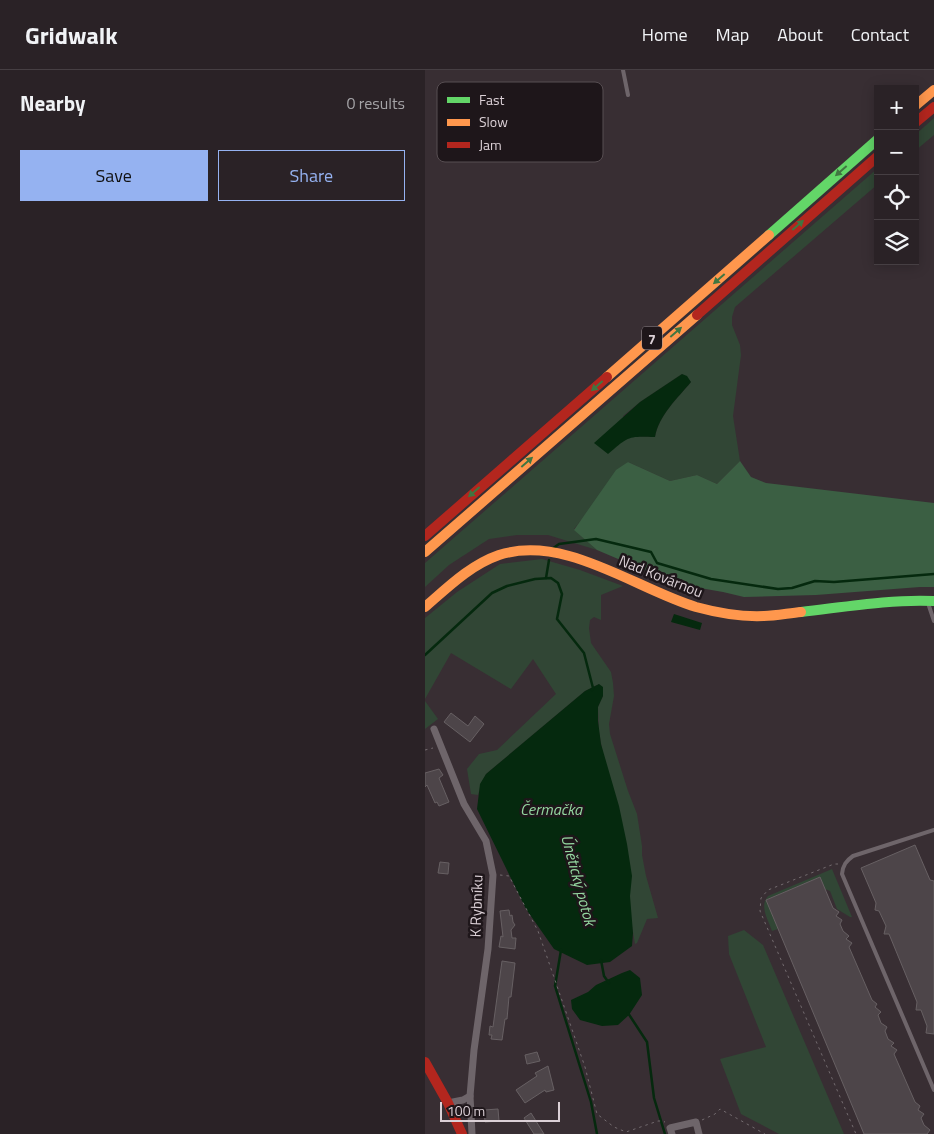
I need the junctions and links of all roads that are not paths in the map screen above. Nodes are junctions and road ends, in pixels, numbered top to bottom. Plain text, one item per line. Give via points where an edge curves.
1 (623, 70) edge
2 (934, 90) edge
3 (628, 95) dead end
4 (919, 103) edge
5 (934, 106) edge
6 (919, 119) edge
7 (874, 143) edge
8 (874, 159) edge
9 (425, 536) edge
10 (425, 552) edge
11 (932, 601) edge
12 (425, 606) edge
13 (932, 612) edge
14 (934, 621) edge
15 (434, 729) dead end
16 (934, 831) edge
17 (425, 1062) edge
18 (934, 1090) edge
19 (470, 1096) junction
20 (448, 1103) junction
21 (671, 1131) edge
22 (462, 1134) edge
23 (471, 1134) edge
24 (699, 1134) edge

1 - 3 lane
2 - 4 main road
5 - 6 main road
7 -> 9 main road, 7
10 -> 8 main road, 7
11 - 12 main road, Nad Kovárnou via 898,601 764,616 745,615 703,609 560,553 529,550 500,555 475,567
11 - 13 lane via 929,606
13 - 14 lane
15 - 19 street, K Rybníku via 464,804 486,841 493,875 488,949
16 - 18 lane via 853,856 844,865 843,874
17 - 20 main road
19 - 20 street
19 - 23 street, K Rybníku
20 - 22 main road
21 - 24 street via 696,1122

